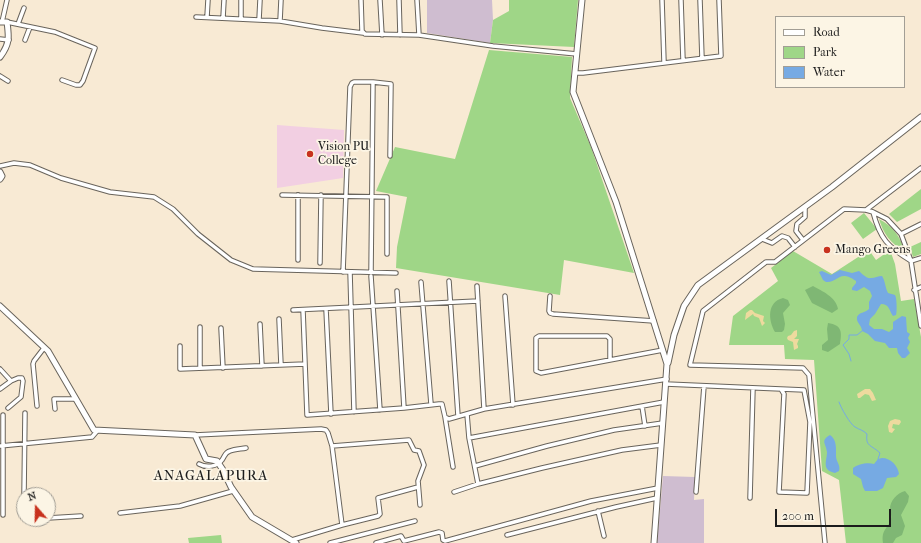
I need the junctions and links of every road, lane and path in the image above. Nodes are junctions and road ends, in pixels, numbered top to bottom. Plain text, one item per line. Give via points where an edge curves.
1 (7, 0) edge
2 (208, 0) edge
3 (224, 0) edge
4 (241, 0) edge
5 (260, 0) edge
6 (281, 0) edge
7 (361, 0) edge
8 (380, 0) edge
9 (399, 0) edge
10 (418, 0) edge
11 (582, 0) edge
12 (662, 0) edge
13 (681, 0) edge
14 (700, 0) edge
15 (719, 0) edge
16 (24, 8) dead end
17 (196, 17) dead end
18 (207, 17) junction
19 (223, 18) junction
20 (241, 19) junction
21 (260, 20) junction
22 (280, 21) junction
23 (3, 22) edge
24 (18, 24) junction
25 (30, 27) junction
26 (363, 33) junction
27 (382, 35) junction
28 (400, 35) junction
29 (419, 35) junction
30 (0, 39) edge
31 (9, 40) junction
32 (25, 40) dead end
33 (577, 54) junction
34 (0, 56) edge
35 (702, 58) junction
36 (683, 60) junction
37 (664, 62) junction
38 (575, 73) junction
39 (0, 76) edge
40 (62, 80) dead end
41 (8, 81) dead end
42 (373, 82) junction
43 (921, 116) edge
44 (390, 156) dead end
45 (0, 166) edge
46 (921, 168) edge
47 (0, 172) edge
48 (0, 179) edge
49 (282, 195) dead end
50 (298, 195) junction
51 (321, 195) junction
52 (347, 196) junction
53 (372, 197) junction
54 (805, 207) junction
55 (866, 210) junction
56 (873, 212) junction
57 (921, 224) edge
58 (900, 234) junction
59 (762, 239) junction
60 (803, 240) junction
61 (794, 247) junction
62 (387, 254) dead end
63 (921, 258) edge
64 (298, 260) dead end
65 (911, 261) junction
66 (320, 263) dead end
67 (343, 272) junction
68 (350, 272) junction
69 (396, 273) dead end
70 (371, 274) junction
71 (449, 281) dead end
72 (421, 282) dead end
73 (477, 286) dead end
74 (921, 287) edge
75 (914, 290) junction
76 (397, 292) dead end
77 (505, 296) dead end
78 (550, 296) dead end
79 (921, 296) edge
80 (916, 297) junction
81 (478, 301) junction
82 (450, 302) junction
83 (423, 303) junction
84 (398, 304) junction
85 (0, 306) edge
86 (372, 306) junction
87 (351, 307) junction
88 (326, 309) junction
89 (293, 310) dead end
90 (303, 310) junction
91 (279, 320) dead end
92 (654, 321) junction
93 (260, 324) dead end
94 (921, 324) edge
95 (200, 327) dead end
96 (221, 328) dead end
97 (180, 346) dead end
98 (44, 348) junction
99 (663, 350) junction
100 (610, 360) junction
101 (305, 364) junction
102 (667, 364) junction
103 (281, 365) junction
104 (262, 366) junction
105 (200, 368) junction
106 (223, 368) junction
107 (0, 369) edge
108 (11, 381) junction
109 (666, 381) junction
110 (704, 386) junction
111 (754, 388) junction
112 (0, 389) edge
113 (781, 389) junction
114 (76, 399) junction
115 (664, 402) junction
116 (432, 404) junction
117 (513, 405) junction
118 (37, 406) dead end
119 (642, 406) junction
120 (8, 408) dead end
121 (404, 408) junction
122 (54, 409) dead end
123 (484, 409) junction
124 (380, 410) junction
125 (354, 412) junction
126 (24, 413) dead end
127 (331, 414) junction
128 (467, 414) junction
129 (3, 415) dead end
130 (458, 416) junction
131 (445, 417) junction
132 (663, 423) junction
133 (645, 426) junction
134 (98, 430) junction
135 (195, 435) junction
136 (469, 438) junction
137 (25, 443) junction
138 (661, 445) junction
139 (2, 446) edge
140 (332, 446) junction
141 (246, 448) dead end
142 (199, 464) dead end
143 (218, 464) junction
144 (474, 466) junction
145 (454, 467) dead end
146 (478, 484) junction
147 (24, 487) edge
148 (418, 487) junction
149 (658, 488) junction
150 (233, 491) junction
151 (454, 492) dead end
152 (696, 492) dead end
153 (657, 498) junction
154 (750, 498) dead end
155 (420, 505) dead end
156 (598, 511) junction
157 (120, 513) dead end
158 (3, 515) dead end
159 (81, 516) dead end
160 (56, 518) edge
161 (415, 521) dead end
162 (342, 525) junction
163 (507, 535) dead end
164 (284, 536) junction
165 (604, 536) dead end
166 (294, 542) edge
167 (286, 543) edge
168 (330, 543) edge
169 (376, 543) edge
170 (654, 543) edge
171 (826, 543) edge

1 - 23 street
2 - 18 street
3 - 19 street
4 - 20 street
5 - 21 street
6 - 22 street
7 - 26 street
8 - 27 street
9 - 28 street
10 - 29 street
11 - 33 street
12 - 37 street
13 - 36 street
14 - 35 street
15 - 35 street via 720,56
16 - 24 street
17 - 18 street
18 - 19 street
19 - 20 street
20 - 21 street
21 - 22 street
22 - 26 street
23 - 24 street
23 - 31 street
24 - 25 street
25 - 32 street
25 - 40 street via 55,32 95,48 80,85
26 - 27 street
27 - 28 street
28 - 29 street
29 - 33 street via 493,46
30 - 31 street
31 - 34 street
33 - 38 street
35 - 36 street
36 - 37 street
37 - 38 street
38 - 92 street via 573,92 616,202
39 - 41 street
42 - 44 street via 391,84
42 - 52 street via 354,82 350,87
42 - 53 street
43 - 54 street
45 - 67 street via 14,163 30,165 61,178 110,192 154,197 173,209 198,234 231,260 254,269
46 - 55 street
47 - 48 street
49 - 50 street
50 - 51 street
50 - 64 street
51 - 52 street
51 - 66 street
52 - 53 street
52 - 67 street
53 - 62 street via 387,197
53 - 70 street
54 - 59 street
54 - 60 street via 805,217 797,224 796,231
55 - 56 street
55 - 60 street via 844,209
56 - 58 street via 887,220
56 - 65 street via 876,226 885,240 894,251
57 - 58 street
58 - 65 street
59 - 61 street via 772,244 782,236 788,238
59 - 102 street via 698,285 684,306
60 - 61 street
61 - 171 street via 775,262 766,262 703,311 690,365 803,368 809,375
63 - 65 street
65 - 75 street
67 - 68 street
68 - 70 street
68 - 87 street
69 - 70 street
70 - 86 street
71 - 82 street
72 - 83 street
73 - 81 street
74 - 75 street
75 - 80 street
76 - 84 street
77 - 117 street
78 - 92 street via 549,311 554,314
79 - 80 street
80 - 94 street
81 - 82 street
81 - 123 street
82 - 83 street
82 - 130 street
83 - 84 street
83 - 116 street
84 - 86 street
84 - 121 street
85 - 98 street
86 - 87 street
86 - 124 street
87 - 88 street
87 - 125 street
88 - 90 street
88 - 127 street
89 - 90 street
90 - 101 street
91 - 103 street
92 - 99 street
93 - 104 street
95 - 105 street
96 - 106 street
97 - 105 street via 180,369
98 - 114 street
98 - 118 street via 33,364
99 - 100 street
99 - 102 street
100 - 100 street via 610,339 607,336 536,338 538,373
101 - 103 street
101 - 127 street via 307,415
102 - 109 street
103 - 104 street
104 - 106 street
105 - 106 street
107 - 108 street
108 - 112 street
108 - 120 street via 22,378 22,397
109 - 110 street
109 - 115 street
109 - 117 street
110 - 111 street
110 - 152 street
111 - 113 street
111 - 154 street
113 - 113 street via 804,390 810,422 807,493 779,492 784,394
114 - 122 street via 54,399
114 - 134 street via 94,430
115 - 119 street
115 - 132 street
116 - 121 street
116 - 131 street via 442,404
117 - 123 street
119 - 133 street
119 - 136 street
121 - 124 street
123 - 128 street
124 - 125 street
125 - 127 street
126 - 137 street
128 - 130 street
128 - 136 street
129 - 139 street
130 - 131 street via 449,419
131 - 145 street
132 - 133 street
132 - 138 street
133 - 144 street via 614,430
134 - 135 street
134 - 137 street via 92,437
135 - 140 street via 321,429 326,430
135 - 143 street via 206,459 217,461
136 - 144 street
137 - 139 street
137 - 147 street
138 - 146 street via 622,450
138 - 149 street
139 - 158 street
140 - 148 street via 409,440 414,450 419,451 424,465 418,479
140 - 162 street
141 - 143 street via 225,453
142 - 143 street via 205,467
143 - 150 street
144 - 146 street
146 - 151 street
148 - 155 street
148 - 162 street via 380,497 378,516
149 - 153 street
149 - 169 street via 591,501 445,542 442,533 439,532 404,542 401,536
150 - 157 street via 180,506
150 - 164 street via 252,517
153 - 156 street
153 - 170 street
156 - 163 street
156 - 165 street
159 - 160 street
161 - 168 street
162 - 166 street
164 - 166 street
164 - 167 street

